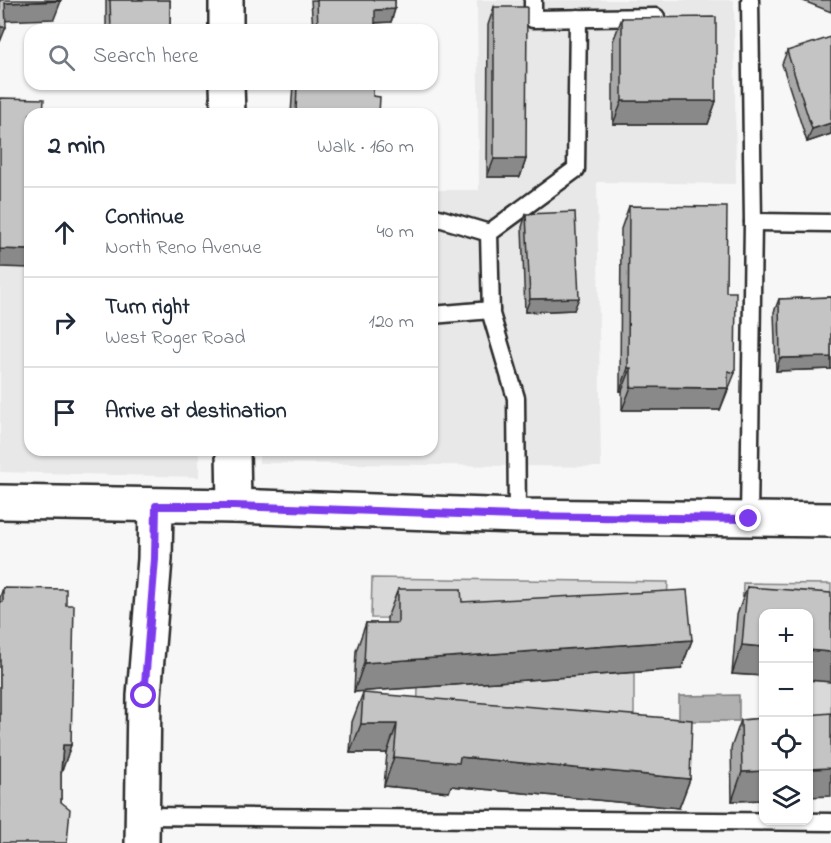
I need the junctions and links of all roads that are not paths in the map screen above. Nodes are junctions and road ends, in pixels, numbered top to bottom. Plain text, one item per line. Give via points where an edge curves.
1 (226, 0) edge
2 (532, 0) edge
3 (750, 0) edge
4 (656, 17) edge
5 (578, 18) junction
6 (226, 24) edge
7 (227, 90) edge
8 (228, 108) edge
9 (438, 218) edge
10 (753, 222) junction
11 (831, 223) edge
12 (489, 233) junction
13 (490, 310) junction
14 (438, 314) edge
15 (233, 456) edge
16 (0, 502) edge
17 (156, 506) junction
18 (234, 506) junction
19 (517, 516) junction
20 (749, 519) junction
21 (831, 520) edge
22 (831, 822) edge
23 (142, 830) edge

1 - 6 street
2 - 5 lane via 533,19
3 - 10 lane
4 - 5 lane
5 - 12 lane via 576,169
7 - 8 street
9 - 12 lane
10 - 11 lane
10 - 20 lane
12 - 13 lane
13 - 14 lane
13 - 19 lane via 516,398
15 - 18 street
16 - 17 street
17 - 18 street
17 - 23 street via 144,696
18 - 19 street
19 - 20 street
20 - 21 street
22 - 23 lane

